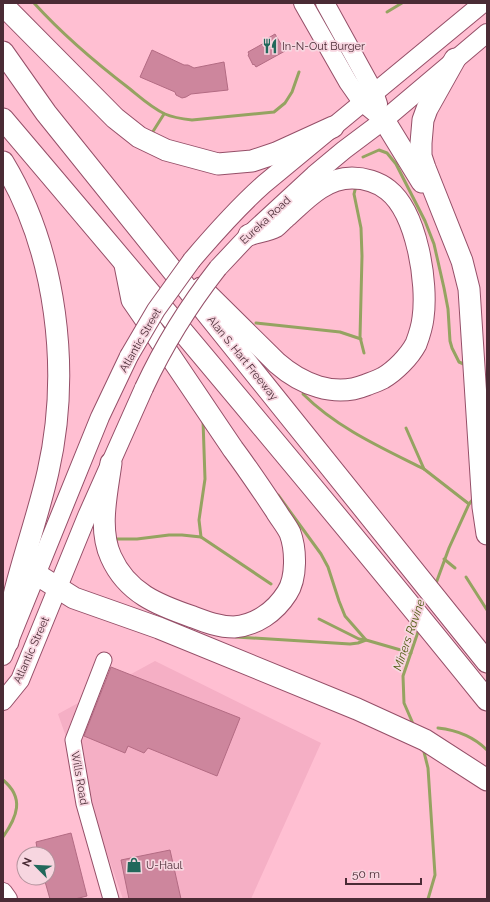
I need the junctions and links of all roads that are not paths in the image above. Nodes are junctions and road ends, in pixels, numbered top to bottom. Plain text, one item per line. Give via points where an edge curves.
1 (303, 3) edge
2 (324, 3) edge
3 (484, 3) edge
4 (3, 5) edge
5 (487, 33) edge
6 (3, 52) edge
7 (455, 59) junction
8 (368, 97) junction
9 (3, 119) edge
10 (384, 120) junction
11 (332, 127) junction
12 (3, 162) edge
13 (128, 215) junction
14 (448, 225) junction
15 (248, 235) junction
16 (124, 261) junction
17 (111, 464) junction
18 (487, 534) edge
19 (36, 574) junction
20 (58, 588) junction
21 (5, 649) edge
22 (104, 660) dead end
23 (487, 662) edge
24 (487, 700) edge
25 (3, 701) edge
26 (487, 780) edge
27 (3, 892) edge
28 (8, 899) edge
29 (111, 899) edge

1 - 8 main road via 348,82
2 - 8 main road
3 - 8 main road
4 - 11 highway via 114,118 139,137 166,150 218,164 252,161 276,153
5 - 7 main road, Eureka Road
6 - 13 highway, Alan S. Hart Freeway via 46,113
7 - 10 main road, Eureka Road
7 - 14 highway via 427,108 421,143 424,168
8 - 10 main road
8 - 11 main road, Atlantic Street
9 - 16 highway
10 - 14 highway
10 - 15 main road, Eureka Road via 314,175
11 - 19 main road, Atlantic Street, bridge via 248,198 216,232 172,287 143,331 105,406
12 - 21 highway via 28,212 39,245 55,314 58,356 58,404 53,446 42,496 14,593
13 - 15 highway via 277,363 302,381 331,390 359,388 382,379 409,354 421,331 424,289 420,260 409,219 388,190 359,178 331,182 321,186 274,228
13 - 23 highway, Alan S. Hart Freeway
14 - 18 highway via 462,261 469,289 483,508
15 - 17 main road, Eureka Road, bridge via 218,268 170,336
16 - 17 highway via 132,300 290,533 295,563 288,592 258,621 234,627 217,625 168,608 136,590 118,570 107,544 105,518
16 - 24 highway via 389,578
17 - 20 main road, Atlantic Street
19 - 20 highway
19 - 21 main road, Atlantic Street
20 - 25 main road, Atlantic Street via 20,680
20 - 26 highway via 74,598 159,628 357,709 425,740
22 - 29 street, Wills Road via 73,740 84,804
27 - 28 main road

